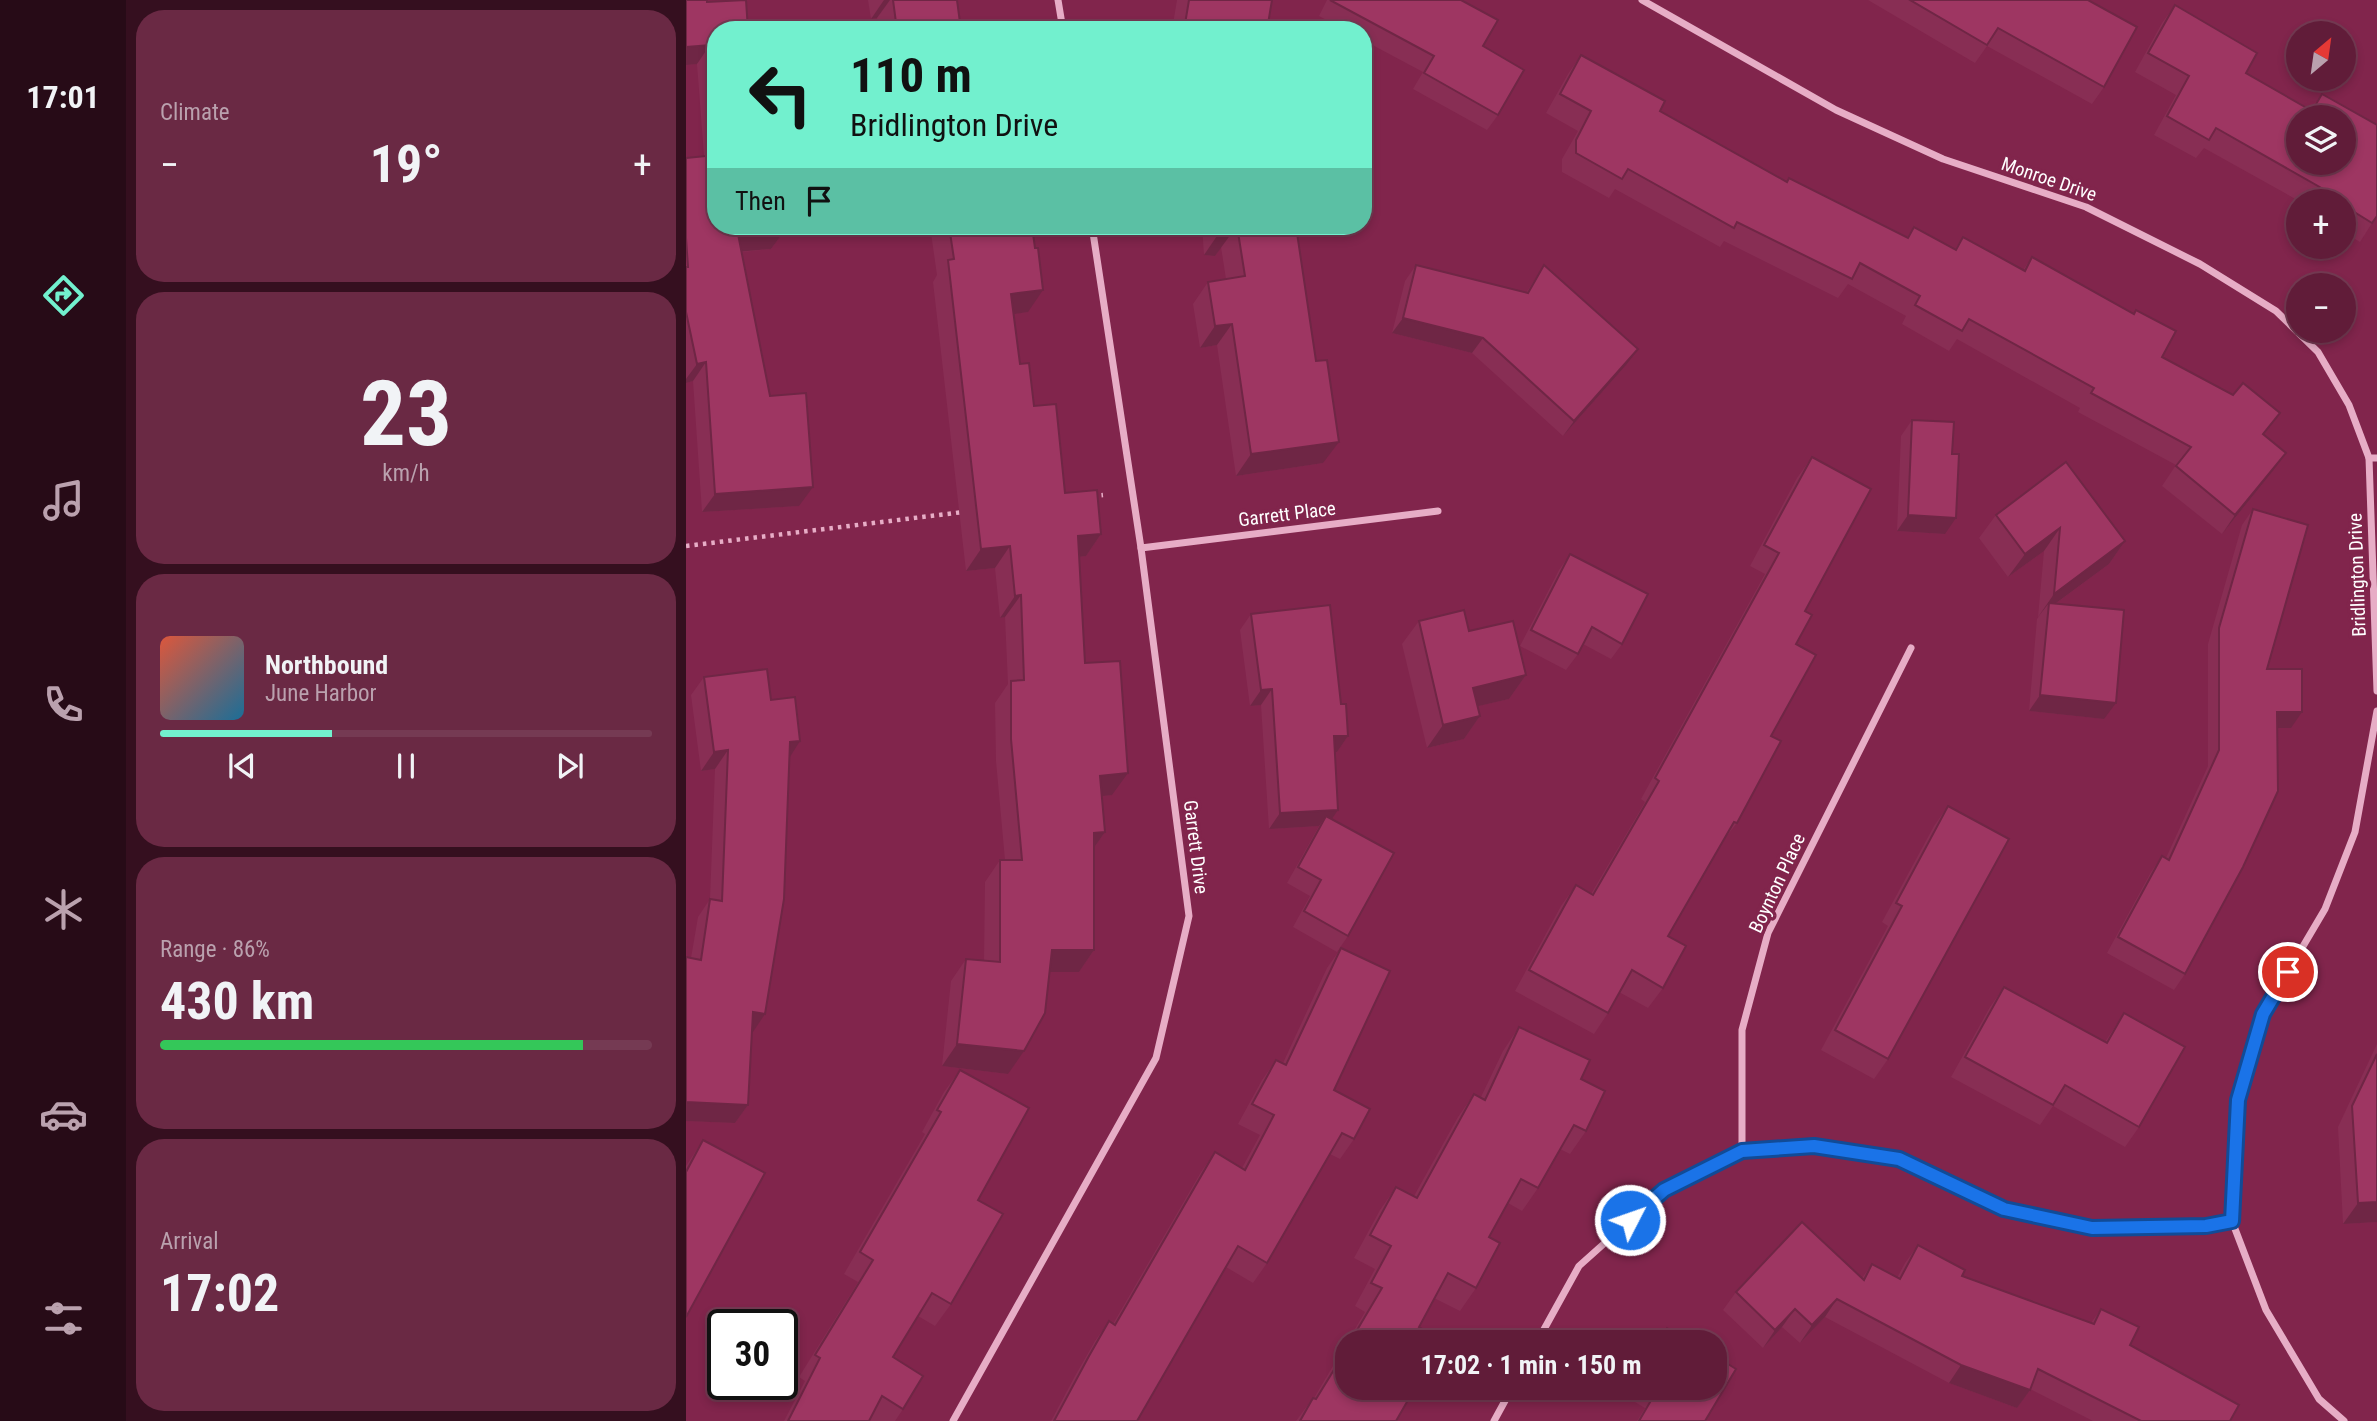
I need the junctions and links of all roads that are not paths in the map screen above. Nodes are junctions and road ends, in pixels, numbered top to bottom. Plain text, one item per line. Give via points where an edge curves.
1 (1058, 0) edge
2 (1642, 0) edge
3 (1062, 21) edge
4 (1093, 235) edge
5 (2373, 458) edge
6 (1438, 511) dead end
7 (1141, 548) junction
8 (1911, 648) dead end
9 (2377, 691) edge
10 (2377, 711) edge
11 (1742, 1151) junction
12 (2232, 1221) junction
13 (1544, 1330) edge
14 (1505, 1400) edge
15 (953, 1421) edge
16 (1494, 1421) edge
17 (2344, 1421) edge

1 - 3 street
2 - 5 street, Monroe Drive via 1836,110 1943,159 2086,207 2200,264 2276,311 2318,352
4 - 7 street, Garrett Drive
5 - 9 street, Bridlington Drive
6 - 7 street, Garrett Place
7 - 15 street, Garrett Drive via 1189,916 1156,1058
8 - 11 street, Boynton Place via 1768,933 1742,1030
10 - 12 street via 2355,832 2325,909 2263,1014 2238,1100
11 - 12 street via 1814,1146 1899,1159 2004,1209 2092,1228 2206,1226
11 - 13 street via 1664,1190 1579,1266
12 - 17 street via 2266,1310 2319,1399
14 - 16 street

